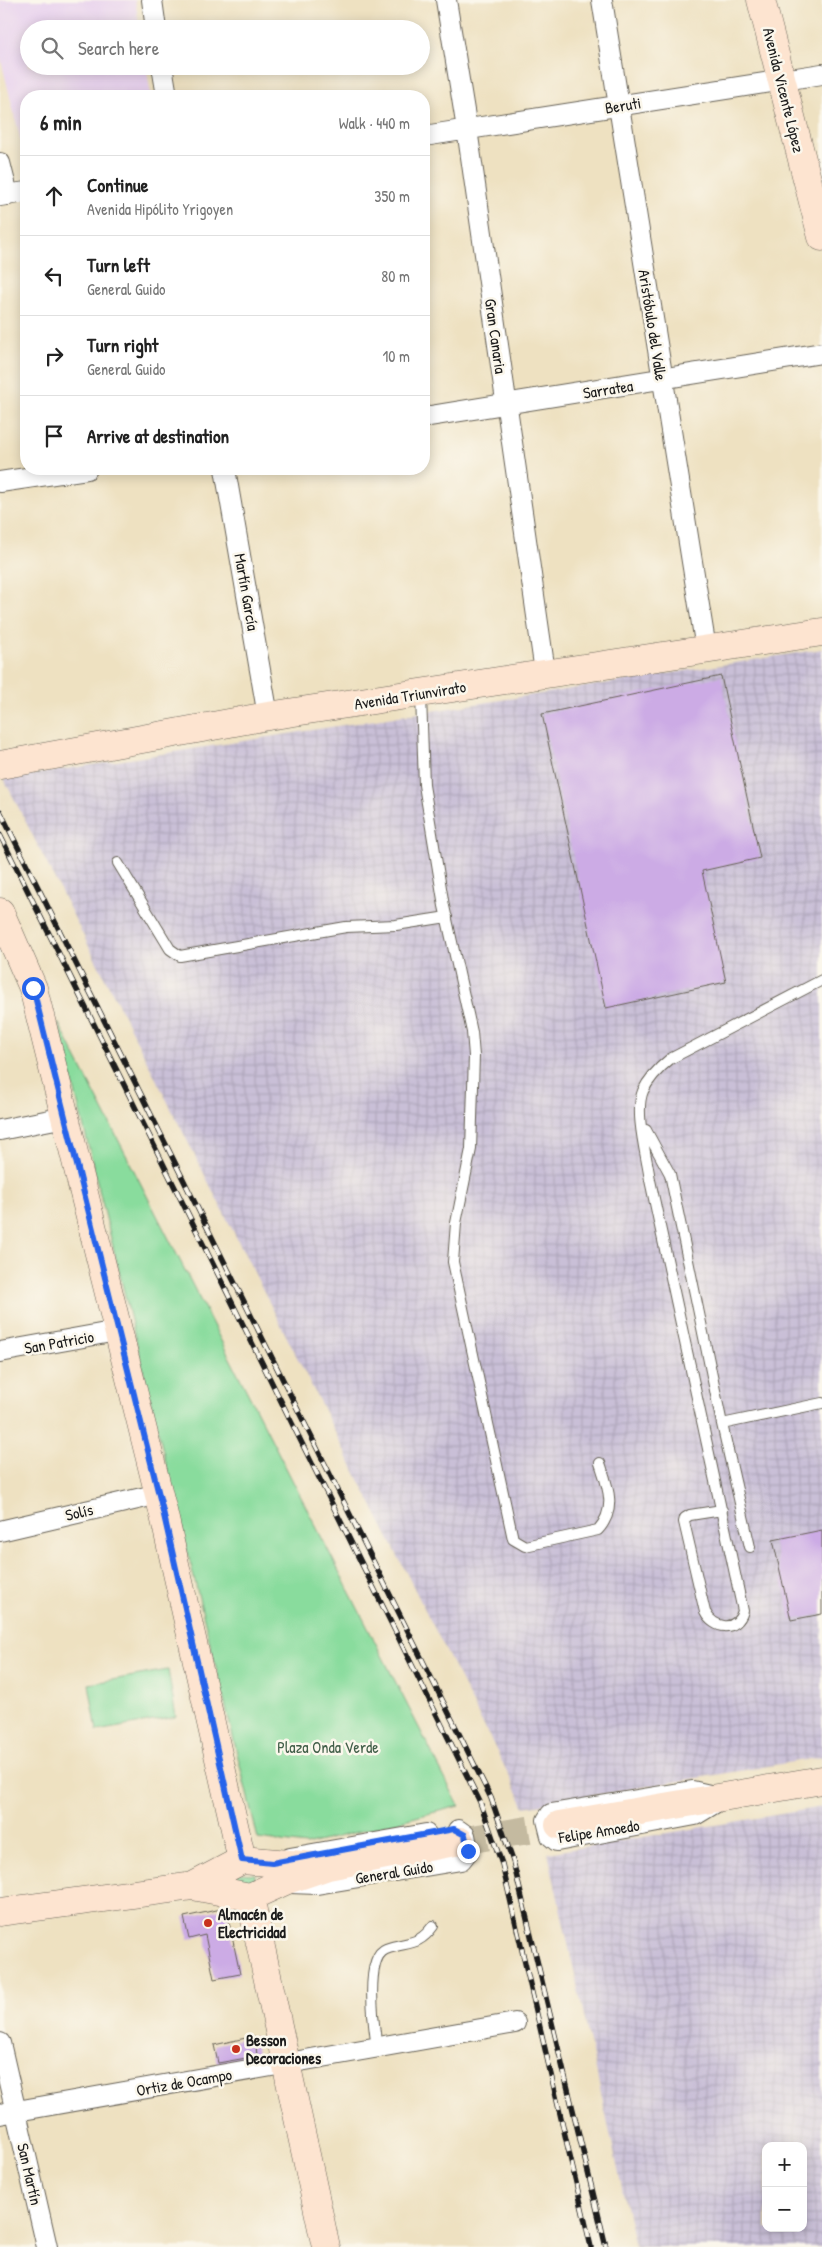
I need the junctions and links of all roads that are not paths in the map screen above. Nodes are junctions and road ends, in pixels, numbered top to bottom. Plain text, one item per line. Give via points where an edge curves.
1 (152, 0) edge
2 (446, 0) edge
3 (602, 0) edge
4 (761, 0) edge
5 (155, 20) edge
6 (822, 74) edge
7 (164, 75) edge
8 (782, 80) junction
9 (166, 90) edge
10 (619, 105) junction
11 (468, 130) junction
12 (430, 135) edge
13 (0, 163) edge
14 (11, 194) edge
15 (822, 237) edge
16 (822, 353) edge
17 (662, 380) junction
18 (505, 405) junction
19 (430, 416) edge
20 (47, 475) edge
21 (226, 475) edge
22 (0, 482) edge
23 (822, 632) edge
24 (706, 649) junction
25 (544, 672) junction
26 (421, 694) junction
27 (268, 716) junction
28 (0, 765) edge
29 (118, 864) dead end
30 (0, 912) edge
31 (447, 917) junction
32 (822, 980) edge
33 (65, 1117) junction
34 (642, 1122) junction
35 (0, 1130) edge
36 (117, 1331) junction
37 (0, 1352) edge
38 (822, 1403) edge
39 (722, 1424) junction
40 (600, 1463) dead end
41 (159, 1494) junction
42 (722, 1510) junction
43 (0, 1531) edge
44 (750, 1547) dead end
45 (822, 1780) edge
46 (724, 1798) junction
47 (559, 1825) tunnel mouth
48 (460, 1841) tunnel mouth
49 (242, 1860) junction
50 (276, 1873) junction
51 (193, 1886) junction
52 (250, 1897) junction
53 (0, 1912) edge
54 (432, 1926) dead end
55 (515, 2023) dead end
56 (0, 2043) edge
57 (377, 2047) junction
58 (285, 2065) junction
59 (8, 2113) edge
60 (47, 2247) edge
61 (326, 2247) edge

1 - 5 street
2 - 11 street, Gran Canaria
3 - 10 street, Aristóbulo del Valle
4 - 8 main road, Avenida Vicente López
6 - 8 street, Beruti
7 - 9 street
8 - 10 street, Beruti
8 - 15 main road, Avenida Vicente López
10 - 11 street, Beruti
10 - 17 street, Aristóbulo del Valle
11 - 12 street, Beruti
11 - 18 street, Gran Canaria
13 - 14 street
16 - 17 street, Sarratea
17 - 18 street, Sarratea
17 - 24 street, Aristóbulo del Valle
18 - 19 street, Sarratea
18 - 25 street, Gran Canaria
20 - 22 street
21 - 27 street, Martín García
23 - 24 main road, Avenida Triunvirato
24 - 25 main road, Avenida Triunvirato
25 - 26 main road, Avenida Triunvirato
26 - 27 main road, Avenida Triunvirato
26 - 31 lane via 424,785
27 - 28 main road, Avenida Triunvirato
29 - 31 lane via 170,950 180,956 346,927 396,925
30 - 33 main road via 33,988
31 - 40 lane via 472,1032 475,1075 471,1149 456,1223 453,1262 513,1538 517,1543 525,1546 598,1530 611,1503
32 - 34 lane via 670,1059 657,1070 643,1092
33 - 35 street
33 - 36 main road
34 - 39 lane via 670,1174
34 - 42 lane via 650,1180
36 - 37 street, San Patricio
36 - 41 main road
38 - 39 lane
39 - 44 lane
41 - 43 street, Solís
41 - 49 main road
42 - 42 lane via 690,1515 684,1522 705,1612 713,1623 721,1627 738,1622 743,1611
45 - 46 main road, Felipe Amoedo
46 - 46 street, Felipe Amoedo via 692,1791 551,1814 547,1820 550,1836 557,1841 695,1815
46 - 47 main road, Felipe Amoedo
48 - 50 main road, General Guido
49 - 50 main road, General Guido
49 - 51 main road
50 - 50 street, General Guido via 318,1884 461,1860 468,1851 465,1835 454,1829
50 - 52 main road, General Guido
51 - 52 main road
51 - 53 main road
52 - 58 main road
54 - 57 lane via 418,1941 384,1949 377,1957 372,1981
55 - 57 street, Ortiz de Ocampo
56 - 59 street, San Martín
57 - 58 street, Ortiz de Ocampo
58 - 59 street, Ortiz de Ocampo
58 - 61 main road
59 - 60 street, San Martín

